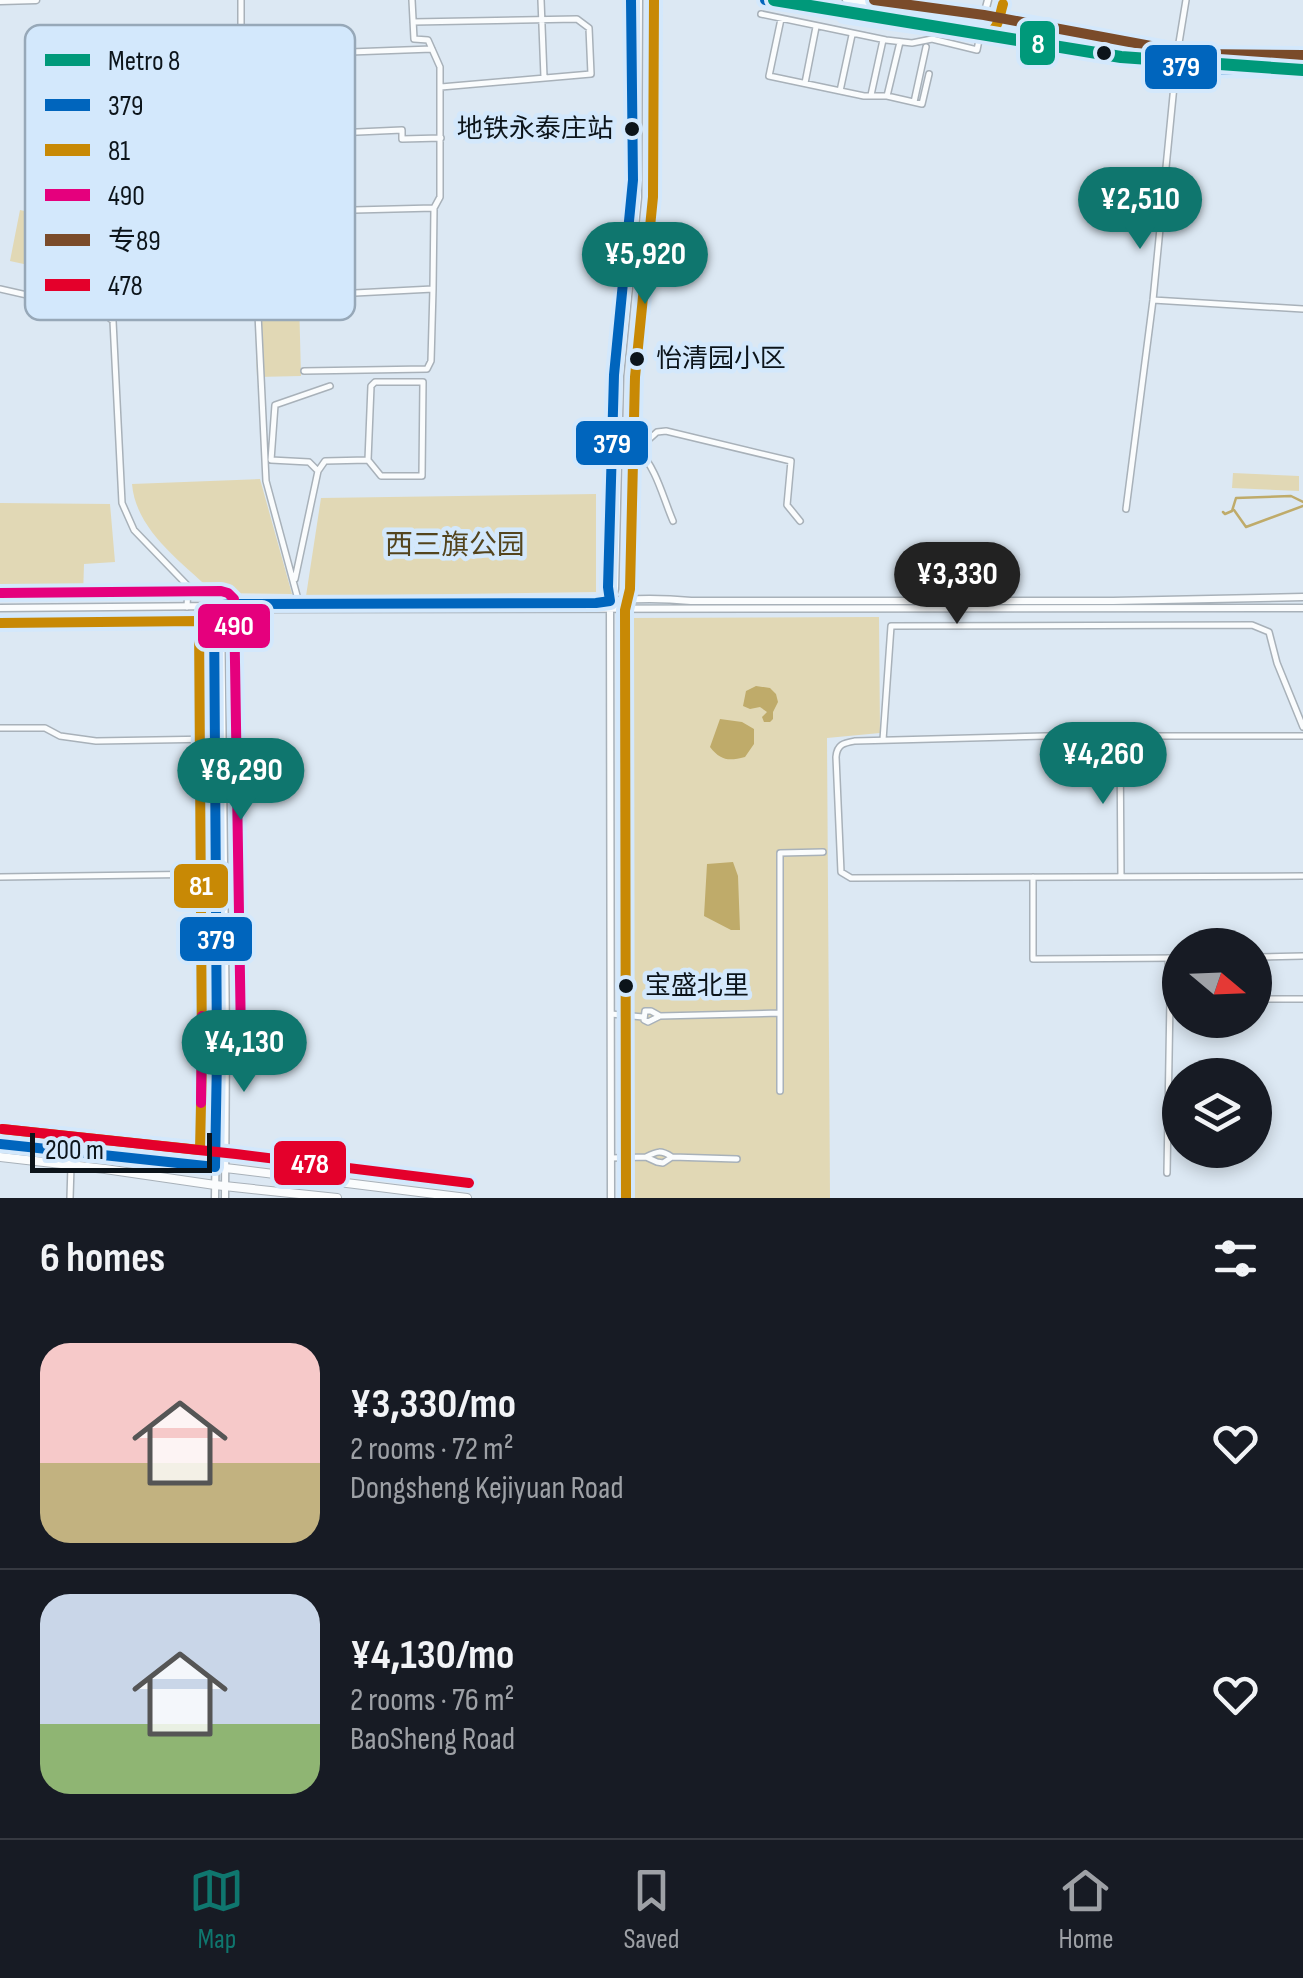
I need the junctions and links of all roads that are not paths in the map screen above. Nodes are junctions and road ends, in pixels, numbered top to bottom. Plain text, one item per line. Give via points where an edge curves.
1 (36, 0) edge
2 (241, 0) edge
3 (412, 0) edge
4 (541, 0) edge
5 (630, 0) edge
6 (638, 0) edge
7 (765, 0) edge
8 (846, 0) edge
9 (988, 0) edge
10 (1186, 0) edge
11 (0, 1) edge
12 (761, 14) dead end
13 (542, 18) junction
14 (781, 19) junction
15 (983, 20) junction
16 (412, 22) junction
17 (241, 25) edge
18 (816, 26) junction
19 (981, 30) junction
20 (852, 34) junction
21 (883, 40) junction
22 (900, 42) junction
23 (926, 47) dead end
24 (432, 49) junction
25 (355, 52) edge
26 (1177, 56) junction
27 (1303, 62) edge
28 (1176, 66) junction
29 (1303, 70) edge
30 (929, 74) dead end
31 (544, 78) junction
32 (805, 83) junction
33 (441, 88) junction
34 (840, 90) junction
35 (871, 95) junction
36 (887, 96) junction
37 (914, 102) junction
38 (355, 132) edge
39 (440, 138) junction
40 (434, 208) junction
41 (355, 210) edge
42 (0, 289) edge
43 (433, 289) junction
44 (355, 293) edge
45 (25, 295) edge
46 (1154, 300) junction
47 (1303, 308) edge
48 (112, 320) edge
49 (258, 320) edge
50 (304, 372) dead end
51 (330, 386) dead end
52 (368, 460) junction
53 (318, 472) junction
54 (1126, 508) dead end
55 (800, 521) dead end
56 (673, 522) dead end
57 (1303, 597) edge
58 (611, 603) junction
59 (187, 606) junction
60 (218, 606) junction
61 (0, 608) edge
62 (1303, 608) edge
63 (1303, 727) edge
64 (0, 728) edge
65 (1303, 736) edge
66 (1120, 737) junction
67 (215, 739) junction
68 (883, 740) junction
69 (824, 852) dead end
70 (216, 874) junction
71 (1121, 876) junction
72 (1303, 876) edge
73 (0, 877) edge
74 (1033, 877) junction
75 (1303, 956) edge
76 (1272, 957) edge
77 (1162, 958) edge
78 (1272, 999) edge
79 (1303, 999) edge
80 (780, 1013) junction
81 (612, 1014) junction
82 (1170, 1038) edge
83 (780, 1091) dead end
84 (0, 1144) edge
85 (0, 1157) edge
86 (611, 1158) junction
87 (737, 1159) dead end
88 (71, 1166) junction
89 (220, 1168) junction
90 (1168, 1173) dead end
91 (220, 1186) junction
92 (70, 1198) edge
93 (215, 1198) edge
94 (224, 1198) edge
95 (337, 1198) edge
96 (467, 1198) edge
97 (611, 1198) edge

1 - 11 street
2 - 17 street
3 - 16 street
4 - 13 street
5 - 58 street via 632,180 614,375
6 - 58 street via 638,197 620,376
7 - 19 street
8 - 15 street
9 - 15 street
10 - 26 street
12 - 14 street
13 - 16 street
13 - 31 street
13 - 31 street via 578,18 589,28 591,74
14 - 18 street
14 - 32 street via 769,76
15 - 19 street
15 - 26 street
16 - 24 street via 414,39 428,40
18 - 20 street
18 - 32 street
19 - 22 street via 977,50 932,39
19 - 28 street
20 - 21 street
20 - 34 street
21 - 22 street
21 - 35 street
22 - 36 street
23 - 37 street
24 - 25 street
24 - 33 street
26 - 27 street
26 - 28 street
28 - 29 street
28 - 46 street
30 - 37 street via 922,104
31 - 33 street
32 - 34 street
33 - 39 street
34 - 35 street
35 - 36 street
36 - 37 street
38 - 39 street via 402,130 402,140
39 - 40 street via 440,197
40 - 41 street
40 - 43 street
42 - 45 street
43 - 44 street
43 - 50 street via 427,369
46 - 47 street
46 - 54 street
48 - 59 street via 122,503 134,530 188,586
49 - 53 street via 266,482 300,606 294,579
51 - 53 street via 275,405 271,460 309,462
52 - 52 street via 381,476 422,476 423,382 371,386
52 - 53 street via 325,462
55 - 56 street via 787,504 791,461 657,432 638,449 662,487
57 - 58 street
58 - 60 street
58 - 62 street via 874,610
58 - 81 street
59 - 60 street
59 - 61 street
60 - 67 street
60 - 89 street
63 - 68 street via 1268,632 1252,625 891,626
64 - 67 street via 45,728 96,741
65 - 66 street
66 - 68 street
66 - 71 street
67 - 70 street
68 - 74 street via 846,742 837,750 841,872 851,878
69 - 80 street via 780,854
70 - 73 street
70 - 89 street
71 - 72 street
71 - 74 street
74 - 77 street via 1033,959
75 - 76 street
78 - 79 street
80 - 81 street via 660,1016 650,1022
80 - 83 street
81 - 86 street
82 - 90 street
84 - 89 main road
85 - 88 main road
86 - 87 street
86 - 97 street
88 - 91 main road
88 - 92 street
89 - 91 street
89 - 96 main road
91 - 93 street
91 - 94 street
91 - 95 main road

